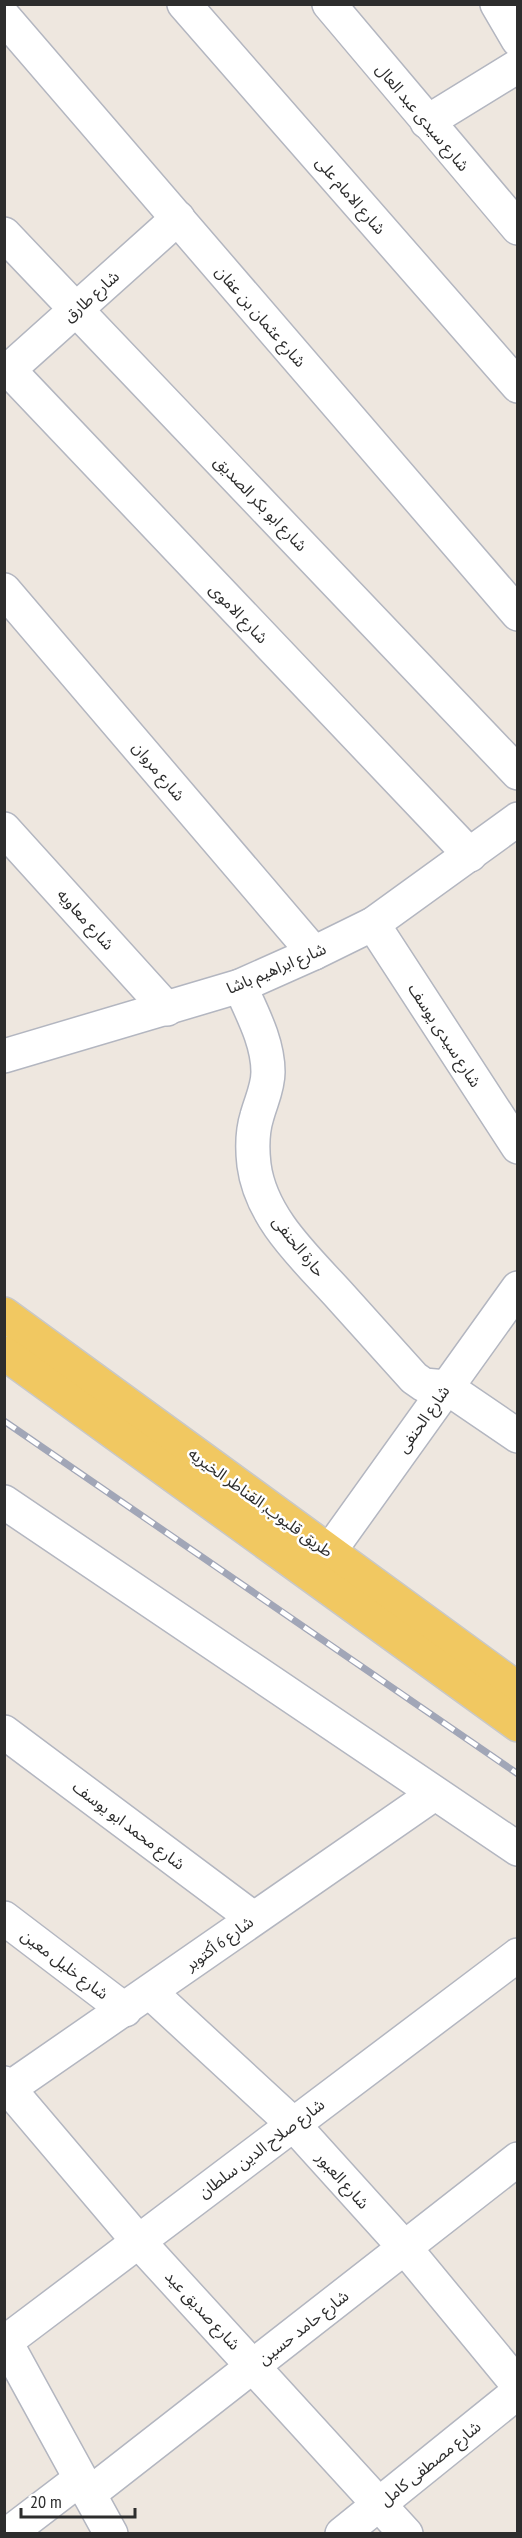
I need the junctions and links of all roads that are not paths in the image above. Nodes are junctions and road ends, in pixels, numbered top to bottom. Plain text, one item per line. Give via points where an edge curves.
1 (184, 4) edge
2 (329, 4) edge
3 (497, 4) edge
4 (4, 17) edge
5 (518, 40) edge
6 (518, 66) edge
7 (427, 122) junction
8 (178, 218) junction
9 (518, 228) edge
10 (4, 234) edge
11 (76, 309) junction
12 (7, 372) edge
13 (518, 386) edge
14 (4, 590) edge
15 (518, 614) edge
16 (518, 773) edge
17 (518, 819) edge
18 (4, 829) edge
19 (470, 855) junction
20 (373, 924) junction
21 (314, 953) junction
22 (240, 986) junction
23 (167, 1009) junction
24 (4, 1056) edge
25 (518, 1147) edge
26 (518, 1287) edge
27 (4, 1314) edge
28 (4, 1353) edge
29 (446, 1387) junction
30 (518, 1436) edge
31 (4, 1502) edge
32 (329, 1552) junction
33 (518, 1689) edge
34 (518, 1725) edge
35 (4, 1732) edge
36 (434, 1794) junction
37 (518, 1849) edge
38 (4, 1918) edge
39 (253, 1918) junction
40 (518, 1955) edge
41 (138, 2001) junction
42 (6, 2089) edge
43 (292, 2124) junction
44 (518, 2159) edge
45 (139, 2242) junction
46 (405, 2247) junction
47 (5, 2341) edge
48 (254, 2365) junction
49 (518, 2385) edge
50 (518, 2392) edge
51 (85, 2486) junction
52 (379, 2504) junction
53 (8, 2534) edge
54 (111, 2534) edge
55 (342, 2534) edge
56 (406, 2534) edge

1 - 13 street, شارع الامام على
2 - 7 street, شارع سيدى عبد العال
3 - 5 street
4 - 8 street, شارع عثمان بن عفان
6 - 7 street
7 - 9 street, شارع سيدى عبد العال
8 - 11 street, شارع طارق
8 - 15 street, شارع عثمان بن عفان
10 - 11 street, شارع ابو بكر الصديق
11 - 12 street, شارع طارق
11 - 16 street, شارع ابو بكر الصديق
12 - 19 street, شارع الاموى
14 - 21 street, شارع مروان
17 - 19 street, شارع ابراهيم باشا
18 - 23 street, شارع معاويه
19 - 20 street, شارع ابراهيم باشا
20 - 21 street, شارع ابراهيم باشا
20 - 25 street, شارع سيدى يوسف
21 - 22 street, شارع ابراهيم باشا
22 - 23 street, شارع ابراهيم باشا
22 - 29 street, حارة الحنفى via 266,1051 265,1095 252,1142 262,1194 293,1244 414,1378 424,1385
23 - 24 street, شارع ابراهيم باشا
26 - 29 street, شارع الحنفى
27 - 32 main road, طريق قليوب, القناطر الخيريه
28 - 34 main road, طريق قليوب, القناطر الخيريه
29 - 30 street
29 - 32 street, شارع الحنفى
31 - 36 street
32 - 33 main road, طريق قليوب, القناطر الخيريه
35 - 39 street, شارع محمد ابو يوسف
36 - 37 street
36 - 39 street, شارع 6 أكتوبر
38 - 41 street, شارع خليل معين
39 - 41 street, شارع 6 أكتوبر
40 - 43 street, شارع صلاح الدين سلطان
41 - 42 street, شارع 6 أكتوبر
41 - 43 street, شارع العبور
42 - 45 street, شارع صديق عيد
43 - 45 street, شارع صلاح الدين سلطان
43 - 46 street, شارع العبور
44 - 46 street, شارع حامد حسين
45 - 47 street, شارع صلاح الدين سلطان
45 - 48 street, شارع صديق عيد
46 - 48 street, شارع حامد حسين
46 - 49 street, شارع العبور
47 - 51 street
48 - 51 street, شارع حامد حسين
48 - 52 street, شارع صديق عيد
50 - 52 street, شارع مصطفى كامل
51 - 53 street, شارع حامد حسين
51 - 54 street
52 - 55 street, شارع مصطفى كامل
52 - 56 street, شارع صديق عيد

